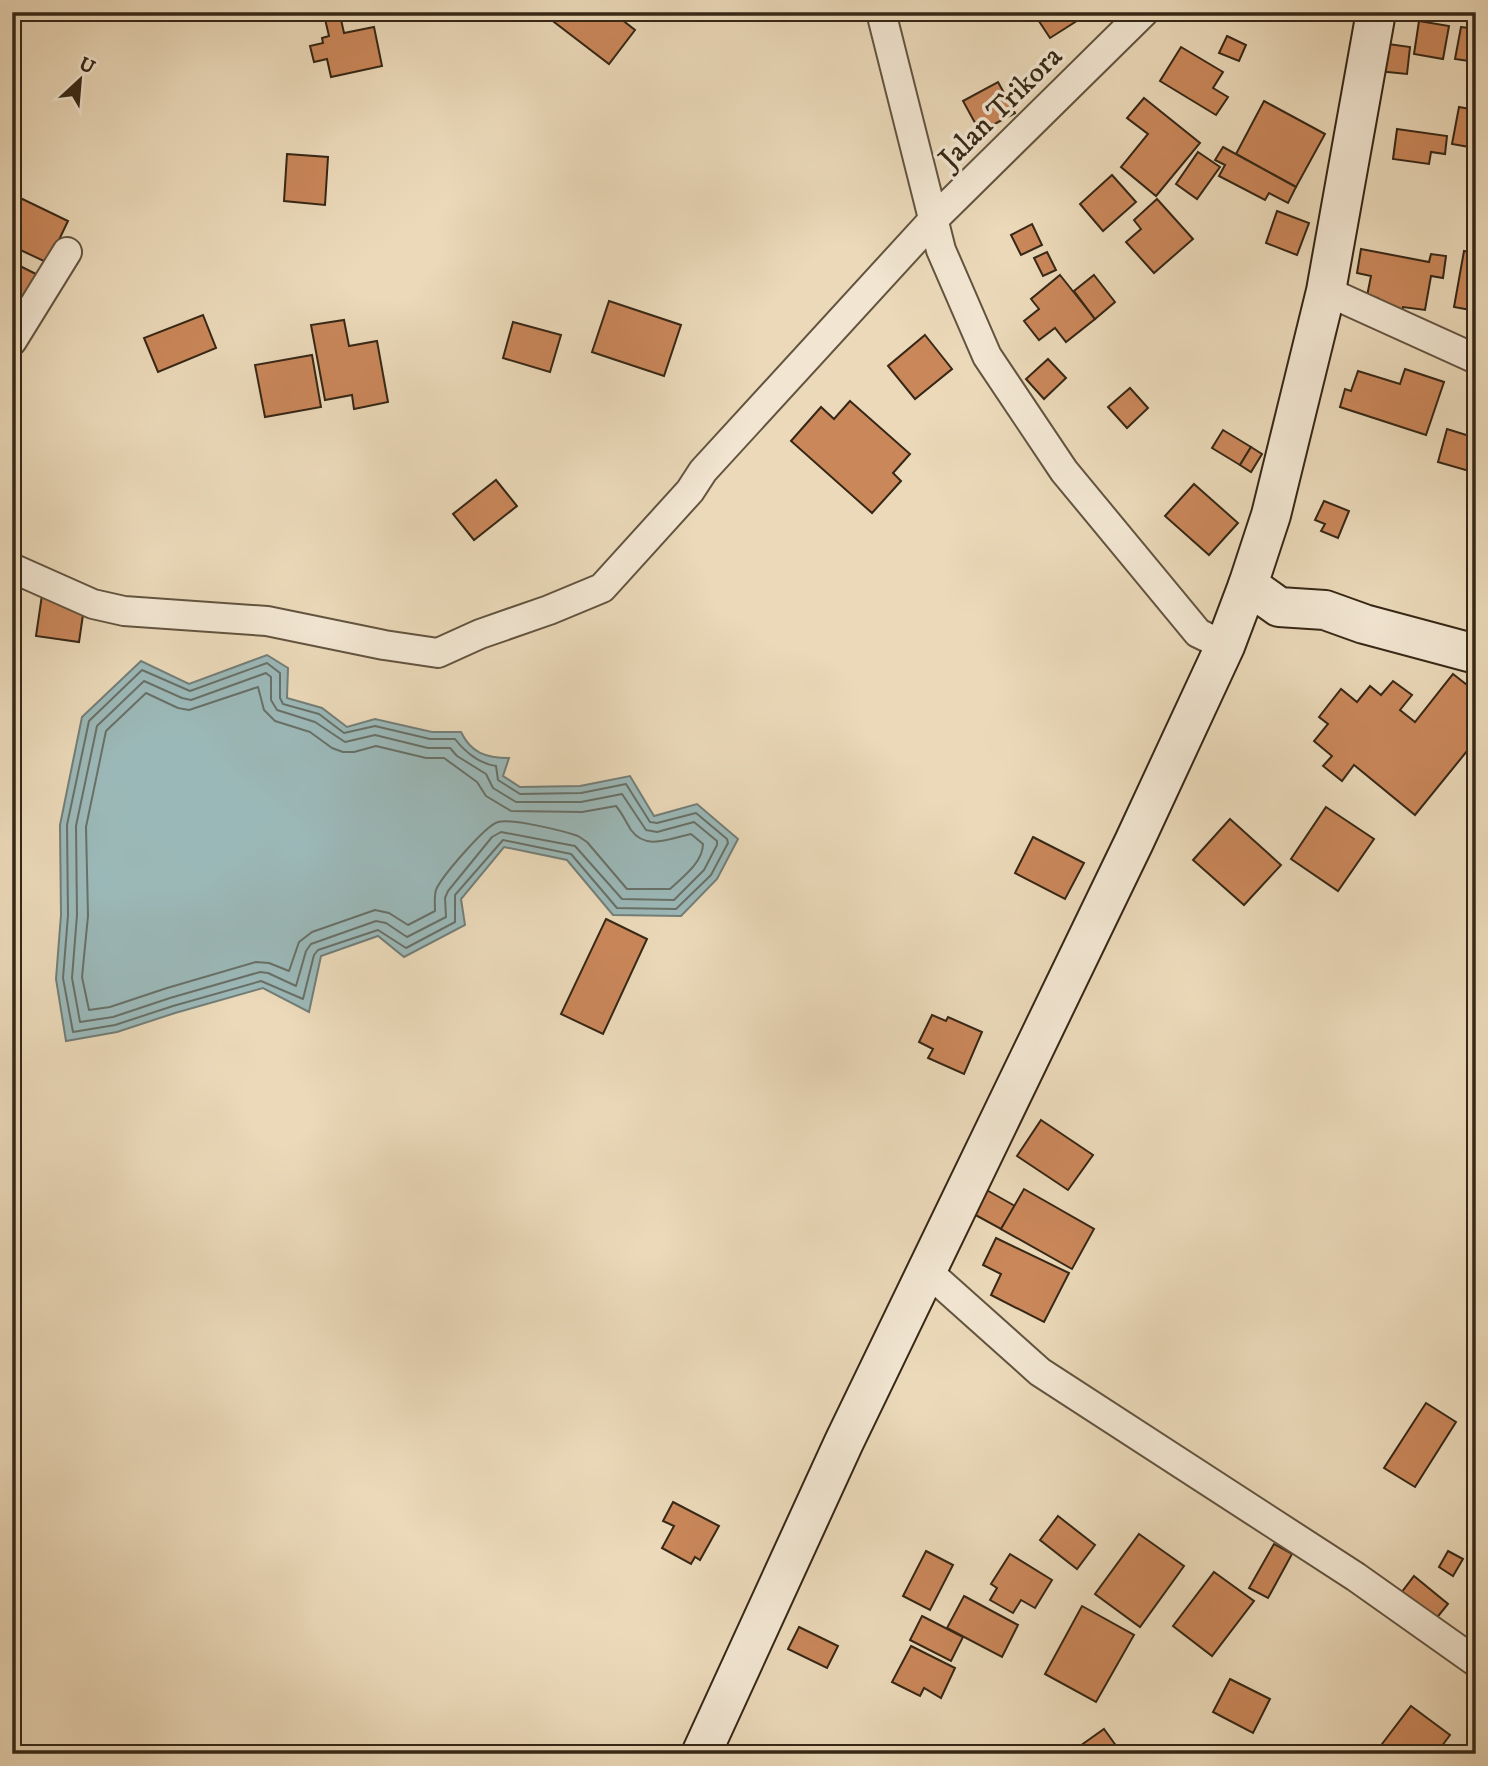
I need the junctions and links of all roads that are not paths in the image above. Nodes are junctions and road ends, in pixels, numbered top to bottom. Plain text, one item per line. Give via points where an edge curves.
1 (881, 12) edge
2 (1144, 12) edge
3 (1377, 12) edge
4 (933, 220) junction
5 (67, 252) dead end
6 (1326, 290) junction
7 (12, 341) edge
8 (1476, 359) edge
9 (12, 568) edge
10 (1248, 585) junction
11 (1225, 646) junction
12 (1476, 654) edge
13 (926, 1270) junction
14 (1476, 1662) edge
15 (701, 1754) edge

1 - 4 street
2 - 4 street, Jalan Trikora
3 - 6 street
4 - 9 street, Jalan Trikora via 602,588 438,653 267,621 124,611 93,604
4 - 11 street via 941,250 987,356 1057,460 1198,633
5 - 7 street
6 - 8 street
6 - 10 street via 1271,515
10 - 11 street
10 - 12 street via 1279,607 1325,610
11 - 13 street
13 - 14 street via 1040,1372 1356,1577
13 - 15 street

